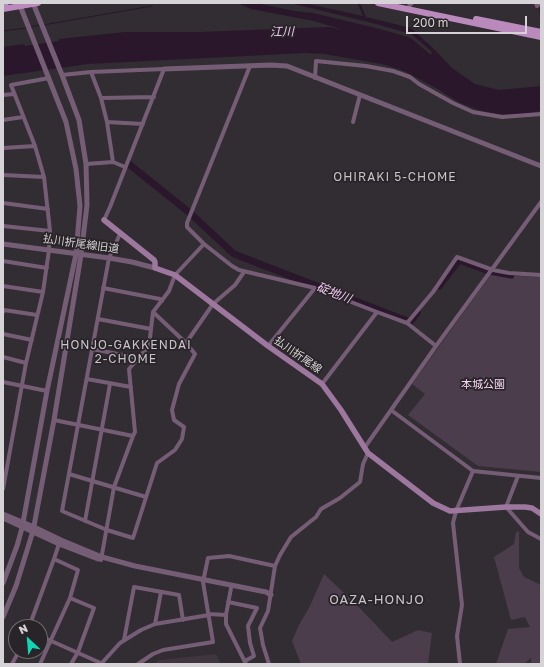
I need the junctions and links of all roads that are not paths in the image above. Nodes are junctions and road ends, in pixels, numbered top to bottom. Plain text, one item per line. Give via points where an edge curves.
1 (6, 3) edge
2 (35, 3) edge
3 (378, 3) edge
4 (398, 3) edge
5 (536, 3) edge
6 (540, 3) edge
7 (3, 4) edge
8 (411, 4) edge
9 (19, 5) edge
10 (3, 10) edge
11 (541, 32) edge
12 (541, 37) edge
13 (250, 66) junction
14 (164, 69) junction
15 (92, 72) junction
16 (62, 73) junction
17 (48, 75) junction
18 (315, 78) junction
19 (14, 94) junction
20 (360, 94) junction
21 (3, 95) edge
22 (154, 97) junction
23 (101, 98) junction
24 (541, 114) edge
25 (23, 117) junction
26 (3, 120) edge
27 (107, 122) junction
28 (353, 122) dead end
29 (143, 124) junction
30 (34, 146) junction
31 (3, 148) edge
32 (113, 162) junction
33 (86, 164) junction
34 (541, 166) edge
35 (125, 167) junction
36 (3, 175) edge
37 (44, 177) junction
38 (541, 202) edge
39 (3, 203) edge
40 (48, 209) junction
41 (104, 220) joint
42 (3, 226) edge
43 (50, 231) junction
44 (120, 234) junction
45 (3, 244) edge
46 (204, 244) junction
47 (49, 250) junction
48 (78, 254) junction
49 (109, 258) junction
50 (3, 261) edge
51 (47, 268) junction
52 (155, 268) junction
53 (493, 270) junction
54 (244, 272) junction
55 (175, 275) junction
56 (541, 275) edge
57 (3, 286) edge
58 (103, 288) junction
59 (315, 288) junction
60 (43, 292) junction
61 (162, 301) junction
62 (213, 304) junction
63 (3, 312) edge
64 (153, 312) junction
65 (377, 312) junction
66 (37, 315) junction
67 (98, 319) junction
68 (407, 323) junction
69 (151, 329) junction
70 (3, 334) edge
71 (32, 340) junction
72 (186, 343) junction
73 (268, 346) junction
74 (436, 346) junction
75 (92, 349) junction
76 (3, 357) edge
77 (138, 358) junction
78 (26, 363) junction
79 (87, 379) junction
80 (3, 382) edge
81 (110, 384) junction
82 (322, 384) junction
83 (22, 387) junction
84 (131, 387) junction
85 (47, 391) junction
86 (391, 410) junction
87 (54, 420) junction
88 (78, 424) junction
89 (102, 430) junction
90 (133, 436) junction
91 (367, 450) junction
92 (473, 471) junction
93 (69, 474) junction
94 (518, 476) junction
95 (541, 478) edge
96 (92, 481) junction
97 (114, 487) junction
98 (3, 489) edge
99 (146, 497) junction
100 (506, 507) junction
101 (456, 511) junction
102 (3, 514) edge
103 (541, 514) edge
104 (3, 518) edge
105 (85, 521) junction
106 (22, 525) junction
107 (33, 529) junction
108 (107, 530) junction
109 (541, 539) edge
110 (59, 544) junction
111 (101, 558) junction
112 (54, 559) junction
113 (275, 566) junction
114 (204, 581) junction
115 (3, 583) edge
116 (231, 588) junction
117 (161, 592) junction
118 (271, 595) junction
119 (70, 598) junction
120 (228, 602) junction
121 (209, 615) junction
122 (226, 615) junction
123 (3, 617) edge
124 (33, 619) edge
125 (184, 620) junction
126 (155, 624) junction
127 (48, 639) edge
128 (51, 640) junction
129 (124, 640) junction
130 (78, 652) junction
131 (245, 662) edge
132 (40, 664) edge
133 (71, 664) edge
134 (102, 664) edge
135 (138, 664) edge
136 (269, 664) edge
137 (460, 664) edge

1 - 7 main road
2 - 9 main road
2 - 16 street via 36,12
3 - 12 main road
4 - 8 main road
5 - 6 street via 537,6
8 - 11 main road
9 - 10 main road
9 - 17 street
13 - 14 street
13 - 18 street via 287,66
13 - 46 street via 187,223 187,227
14 - 15 street
14 - 22 street
15 - 16 street
15 - 23 street
16 - 33 street via 79,120
17 - 19 street via 11,85
17 - 48 street via 66,122 76,168 80,206
18 - 20 street
18 - 24 street via 316,61 366,66 410,77 473,112 502,117
19 - 21 street
19 - 25 street
20 - 28 street
20 - 34 street
22 - 23 street
22 - 29 street
23 - 27 street
25 - 26 street
25 - 30 street
27 - 29 street
27 - 32 street
29 - 35 street
30 - 31 street
30 - 37 street
32 - 33 street
32 - 35 street
33 - 48 street via 87,205
35 - 41 street
36 - 37 street
37 - 40 street
38 - 53 street
39 - 40 street
40 - 43 street
41 - 44 main road
42 - 43 street
43 - 47 street
44 - 49 street
44 - 52 main road via 154,260
45 - 47 street, 払川折尾線旧道
46 - 54 street
46 - 55 street
47 - 48 street, 払川折尾線旧道
47 - 51 street
48 - 49 street, 払川折尾線旧道
48 - 85 street
48 - 87 street
49 - 52 street, 払川折尾線旧道
49 - 58 street
50 - 51 street
51 - 60 street
52 - 55 main road, 払川折尾線
53 - 56 street
53 - 68 street via 458,257
53 - 74 street
54 - 59 street
54 - 62 street via 235,285
55 - 61 street
55 - 62 main road, 払川折尾線
57 - 60 street
58 - 61 street
58 - 67 street
59 - 65 street
59 - 73 street
60 - 66 street
61 - 64 street
62 - 72 street
62 - 73 main road, 払川折尾線
63 - 66 street via 4,310
64 - 69 street
64 - 72 street
65 - 68 street
65 - 82 street
66 - 71 street
67 - 69 street
67 - 75 street
68 - 74 street
69 - 77 street via 149,346
70 - 71 street
71 - 78 street
72 - 99 street via 195,354 179,384 172,410 174,420 184,427 182,439 175,450 157,463
73 - 82 main road, 払川折尾線
74 - 86 street
75 - 77 street
75 - 79 street
76 - 78 street
77 - 84 street via 129,369
78 - 83 street
79 - 81 street
79 - 88 street
80 - 83 street
81 - 84 street
81 - 89 street
82 - 91 main road, 払川折尾線
83 - 85 street
83 - 98 street
84 - 90 street via 135,432
85 - 106 street
86 - 91 street
86 - 92 street
87 - 88 street
87 - 107 street
88 - 89 street
88 - 93 street
89 - 90 street
89 - 96 street
90 - 97 street
91 - 101 main road, 払川折尾線 via 433,503
91 - 113 street via 360,482 321,509 291,537
92 - 94 street
92 - 101 street
93 - 96 street
93 - 105 street via 62,511
94 - 95 street
94 - 100 street
96 - 97 street
96 - 105 street
97 - 99 street
97 - 108 street
99 - 108 street via 133,538
100 - 101 main road, 払川折尾線
100 - 103 main road, 払川折尾線 via 532,508
100 - 109 street via 528,532
101 - 137 street via 453,523 462,605 456,636
102 - 106 street
104 - 106 street
105 - 108 street
106 - 107 street
106 - 115 street
107 - 110 street
107 - 111 street
107 - 123 street via 16,586
108 - 111 street
110 - 111 street
110 - 112 street
111 - 114 street via 134,569
112 - 119 street via 78,570
112 - 124 street
113 - 114 street via 229,556 208,558
113 - 118 street
114 - 116 street
114 - 118 street
114 - 121 street
116 - 118 street
116 - 120 street
117 - 125 street via 179,595
117 - 126 street
117 - 129 street via 134,587
118 - 136 street via 268,611 260,628
119 - 128 street
119 - 130 street via 94,608
120 - 122 street
120 - 131 street via 257,608 248,626 254,656
121 - 122 street
121 - 125 street
121 - 135 street via 214,642 163,650
122 - 131 street via 226,624
125 - 126 street
126 - 129 street
127 - 128 street
128 - 130 street
128 - 132 street
129 - 134 street
130 - 133 street
130 - 134 street

